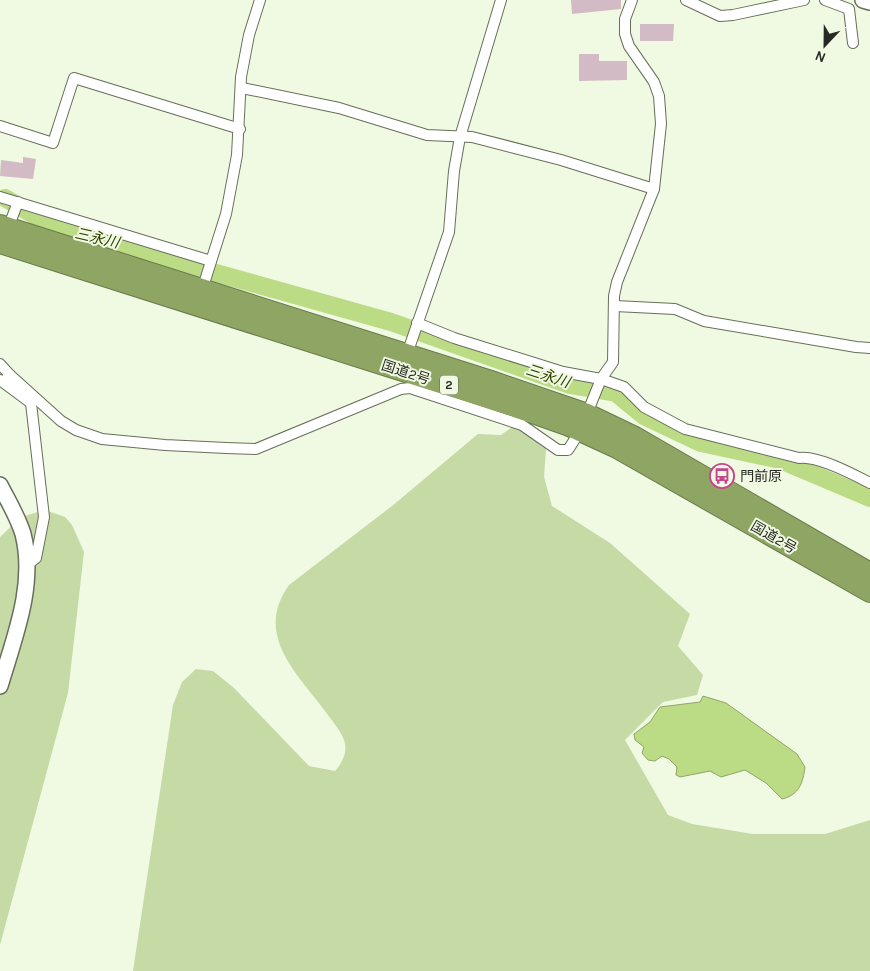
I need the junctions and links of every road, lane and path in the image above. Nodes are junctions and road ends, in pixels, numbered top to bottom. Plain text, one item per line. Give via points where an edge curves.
1 (260, 0) edge
2 (501, 0) edge
3 (632, 0) edge
4 (686, 0) edge
5 (804, 0) edge
6 (825, 0) edge
7 (863, 0) edge
8 (870, 2) edge
9 (853, 43) dead end
10 (242, 88) junction
11 (0, 126) edge
12 (240, 129) junction
13 (460, 137) junction
14 (654, 189) junction
15 (0, 197) edge
16 (18, 202) junction
17 (2, 237) edge
18 (210, 261) junction
19 (202, 290) junction
20 (615, 306) junction
21 (416, 326) junction
22 (870, 348) edge
23 (409, 349) junction
24 (0, 364) edge
25 (4, 379) edge
26 (600, 381) junction
27 (586, 416) junction
28 (870, 483) edge
29 (0, 485) edge
30 (27, 565) junction
31 (870, 573) edge
32 (870, 592) edge
33 (0, 686) edge

1 - 10 street via 249,35
2 - 13 street
3 - 14 street via 626,19 628,46 654,82 659,96 661,124
4 - 5 street via 720,16
6 - 9 street via 849,9
7 - 8 street
10 - 12 street
10 - 13 street via 338,108 427,135
11 - 12 street via 53,143 74,78
12 - 18 street via 226,214
13 - 14 street via 472,137 561,160
13 - 21 street via 449,232
14 - 20 street via 617,282
15 - 16 street
16 - 17 street
16 - 18 street
17 - 19 highway, 国道2号 / 2
17 - 27 highway, 国道2号 / 2 via 513,406
18 - 19 street
19 - 23 highway, 国道2号 / 2
20 - 22 street via 675,310 704,320
20 - 26 street via 614,362
21 - 23 street
21 - 26 street
23 - 27 highway, 国道2号 / 2
24 - 25 street
25 - 27 street via 76,430 102,439 164,445 256,449 410,388 522,425 558,450 568,450
25 - 30 street via 31,403 44,517 36,558
26 - 27 street
26 - 28 street via 624,387 644,406 685,430 799,458 807,456
27 - 31 highway, 国道2号 / 2 via 635,437
27 - 32 highway, 国道2号 / 2 via 617,448
29 - 30 street via 22,534
30 - 33 street via 24,594

